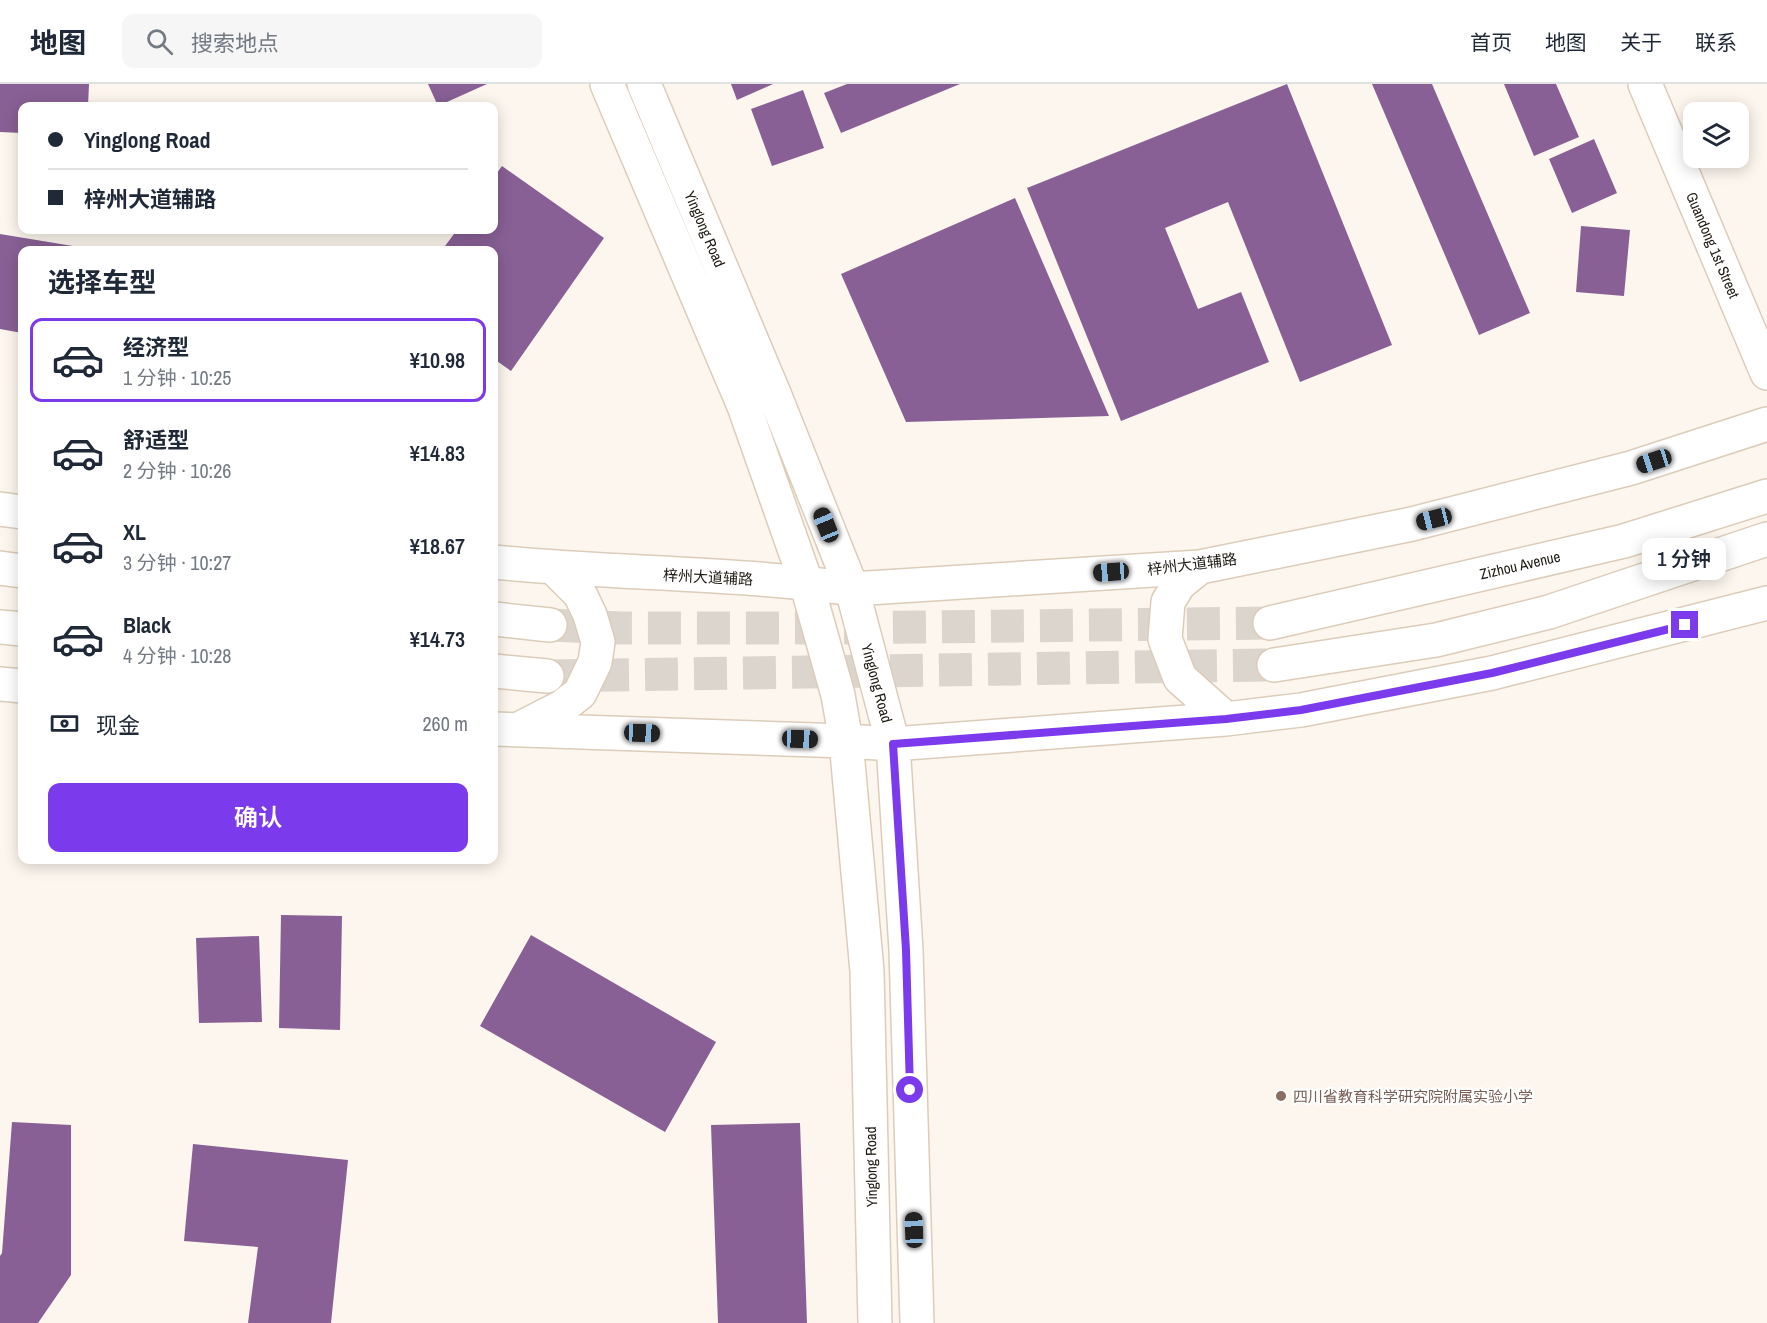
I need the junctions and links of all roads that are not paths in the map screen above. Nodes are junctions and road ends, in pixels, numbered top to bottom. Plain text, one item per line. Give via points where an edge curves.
1 (607, 84) edge
2 (644, 84) edge
3 (1645, 84) edge
4 (1767, 373) edge
5 (1767, 424) edge
6 (1767, 496) edge
7 (0, 509) edge
8 (18, 511) edge
9 (1767, 539) edge
10 (498, 562) edge
11 (1200, 567) junction
12 (0, 568) edge
13 (554, 568) junction
14 (18, 570) edge
15 (806, 582) junction
16 (852, 589) junction
17 (1767, 603) edge
18 (498, 619) edge
19 (1270, 623) tunnel mouth
20 (550, 625) tunnel mouth
21 (0, 627) edge
22 (18, 629) edge
23 (1274, 665) tunnel mouth
24 (498, 671) edge
25 (547, 676) tunnel mouth
26 (0, 684) edge
27 (18, 686) edge
28 (1226, 719) junction
29 (506, 729) edge
30 (846, 741) junction
31 (893, 744) junction
32 (874, 1323) edge
33 (917, 1323) edge

1 - 15 main road, Yinglong Road via 744,406
2 - 16 main road, Yinglong Road
3 - 4 main road, Guandong 1st Street
5 - 11 main road, 梓州大道辅路 via 1631,468 1412,524
6 - 19 main road, Zizhou Avenue via 1624,541
7 - 8 main road
9 - 23 main road via 1550,612 1436,640
10 - 13 main road, 梓州大道辅路
11 - 16 main road, 梓州大道辅路
11 - 28 main road via 1179,584 1168,602 1165,639 1180,678
12 - 14 main road
13 - 15 main road, 梓州大道辅路
13 - 29 main road via 580,594 590,615 598,642 595,662 580,693 562,707
15 - 16 main road, 梓州大道辅路
15 - 30 main road, Yinglong Road via 838,695
16 - 31 main road, Yinglong Road
17 - 28 main road via 1492,673 1301,710
18 - 20 main road
21 - 22 main road
24 - 25 main road
26 - 27 main road
28 - 31 main road
29 - 30 main road
30 - 31 main road
30 - 32 main road, Yinglong Road via 867,971
31 - 33 main road, Yinglong Road via 906,950

